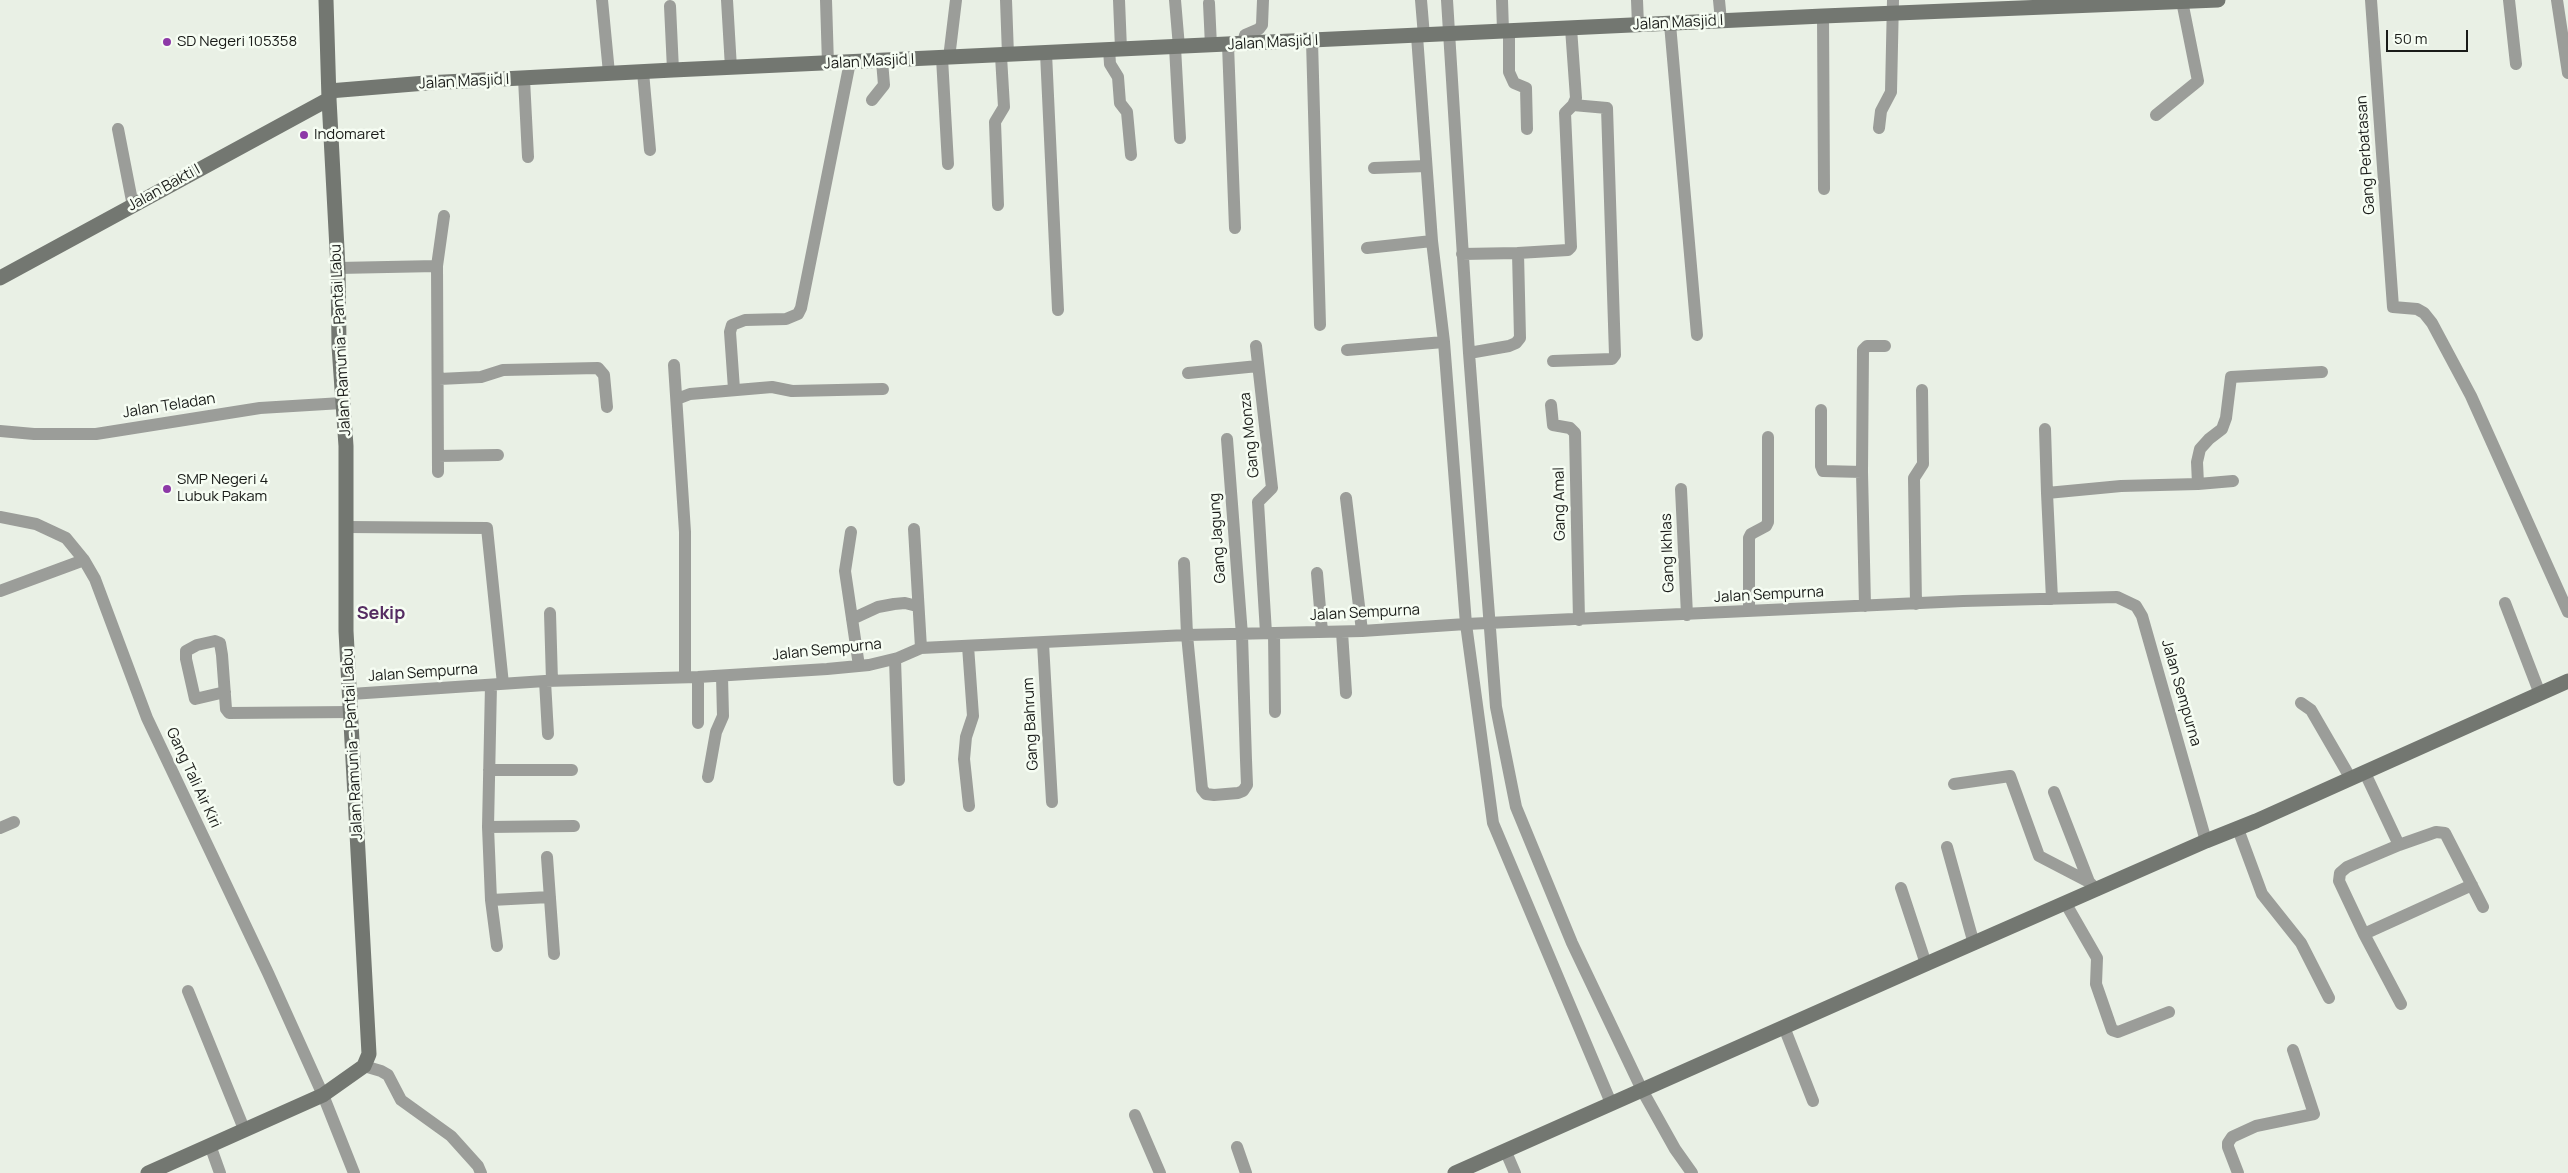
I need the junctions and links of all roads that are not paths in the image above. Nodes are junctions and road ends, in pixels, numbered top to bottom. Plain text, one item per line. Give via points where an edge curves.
1 (326, 0) edge
2 (602, 0) edge
3 (727, 0) edge
4 (826, 0) edge
5 (956, 0) edge
6 (1006, 0) edge
7 (1119, 0) edge
8 (1175, 0) edge
9 (1263, 0) edge
10 (1421, 0) edge
11 (1447, 0) edge
12 (1502, 0) edge
13 (1637, 0) edge
14 (1719, 0) edge
15 (2218, 0) edge
16 (2371, 0) edge
17 (2509, 0) edge
18 (2557, 0) edge
19 (2182, 2) junction
20 (1209, 3) dead end
21 (670, 6) dead end
22 (1893, 7) edge
23 (1823, 16) junction
24 (1721, 21) junction
25 (1670, 24) junction
26 (1638, 25) junction
27 (1571, 28) junction
28 (1506, 31) junction
29 (1447, 34) junction
30 (1423, 36) junction
31 (1312, 41) junction
32 (1235, 45) junction
33 (1211, 46) junction
34 (1177, 47) junction
35 (1115, 49) junction
36 (1046, 53) junction
37 (1004, 56) junction
38 (945, 58) junction
39 (882, 61) junction
40 (850, 62) junction
41 (828, 64) junction
42 (2516, 64) dead end
43 (731, 68) junction
44 (673, 70) junction
45 (643, 72) junction
46 (608, 73) junction
47 (2568, 73) edge
48 (524, 79) junction
49 (329, 95) junction
50 (872, 100) dead end
51 (1573, 105) junction
52 (2156, 115) dead end
53 (1879, 128) dead end
54 (118, 129) dead end
55 (1528, 129) dead end
56 (1180, 138) dead end
57 (650, 150) dead end
58 (1131, 155) dead end
59 (528, 157) dead end
60 (948, 164) dead end
61 (1426, 166) junction
62 (1374, 168) dead end
63 (1824, 189) dead end
64 (998, 205) dead end
65 (133, 206) junction
66 (444, 216) dead end
67 (1235, 228) dead end
68 (1432, 241) junction
69 (1367, 248) dead end
70 (1518, 253) junction
71 (1462, 254) junction
72 (436, 266) junction
73 (338, 268) junction
74 (0, 278) edge
75 (1058, 310) dead end
76 (1320, 325) dead end
77 (1697, 335) dead end
78 (1444, 342) junction
79 (1256, 346) dead end
80 (1885, 346) dead end
81 (1347, 350) dead end
82 (1468, 353) junction
83 (1552, 361) dead end
84 (674, 366) dead end
85 (1258, 366) junction
86 (1188, 372) dead end
87 (2322, 372) dead end
88 (438, 379) junction
89 (734, 389) junction
90 (883, 389) dead end
91 (1922, 390) dead end
92 (677, 399) junction
93 (342, 403) junction
94 (1551, 404) dead end
95 (606, 407) dead end
96 (1821, 410) dead end
97 (1472, 418) junction
98 (1453, 419) junction
99 (2045, 429) dead end
100 (0, 430) edge
101 (1768, 437) dead end
102 (1227, 439) dead end
103 (498, 454) dead end
104 (438, 456) junction
105 (438, 472) dead end
106 (1862, 472) junction
107 (2233, 481) dead end
108 (2198, 484) junction
109 (1681, 489) dead end
110 (2048, 493) junction
111 (1346, 498) dead end
112 (0, 517) edge
113 (346, 527) junction
114 (914, 529) dead end
115 (851, 532) dead end
116 (84, 560) junction
117 (1184, 563) dead end
118 (1317, 574) dead end
119 (0, 591) edge
120 (2052, 599) junction
121 (2505, 603) dead end
122 (1916, 604) junction
123 (918, 606) junction
124 (1865, 606) junction
125 (1749, 611) junction
126 (2568, 612) edge
127 (550, 613) dead end
128 (1687, 615) junction
129 (852, 620) junction
130 (1580, 620) junction
131 (1468, 624) junction
132 (1487, 624) junction
133 (1362, 631) junction
134 (1322, 632) junction
135 (1342, 632) junction
136 (1270, 633) junction
137 (1187, 635) junction
138 (1242, 635) junction
139 (1043, 643) junction
140 (968, 646) junction
141 (921, 648) junction
142 (895, 659) junction
143 (859, 666) junction
144 (722, 676) junction
145 (691, 677) junction
146 (548, 681) junction
147 (2568, 681) edge
148 (497, 684) junction
149 (225, 692) junction
150 (1346, 693) dead end
151 (351, 694) junction
152 (2540, 694) junction
153 (2302, 703) dead end
154 (351, 712) junction
155 (1275, 712) dead end
156 (698, 723) dead end
157 (548, 734) dead end
158 (489, 770) junction
159 (572, 770) dead end
160 (708, 776) dead end
161 (2358, 776) junction
162 (899, 780) dead end
163 (1954, 784) dead end
164 (2054, 792) dead end
165 (1052, 802) dead end
166 (969, 806) dead end
167 (14, 822) dead end
168 (574, 826) dead end
169 (488, 827) junction
170 (0, 828) edge
171 (2238, 828) junction
172 (2206, 841) junction
173 (2399, 845) junction
174 (1948, 847) dead end
175 (546, 857) dead end
176 (2472, 884) junction
177 (2093, 886) junction
178 (1901, 888) dead end
179 (550, 897) junction
180 (491, 900) junction
181 (2066, 904) junction
182 (2484, 907) dead end
183 (2364, 934) junction
184 (1974, 944) junction
185 (497, 946) dead end
186 (554, 954) dead end
187 (1926, 964) junction
188 (188, 991) dead end
189 (2329, 998) dead end
190 (2401, 1004) dead end
191 (2169, 1012) dead end
192 (1784, 1027) junction
193 (2292, 1050) dead end
194 (364, 1066) junction
195 (323, 1095) junction
196 (1628, 1095) junction
197 (1813, 1101) dead end
198 (1136, 1115) dead end
199 (244, 1129) junction
200 (210, 1144) junction
201 (1236, 1147) dead end
202 (1506, 1152) junction
203 (148, 1173) edge
204 (220, 1173) edge
205 (354, 1173) edge
206 (481, 1173) edge
207 (1160, 1173) edge
208 (1246, 1173) edge
209 (1455, 1173) edge
210 (1515, 1173) edge
211 (1692, 1173) edge
212 (2238, 1173) edge

1 - 49 main road, Jalan Ramunia - Pantai Labu
2 - 46 street
3 - 43 street
4 - 41 street
5 - 38 street
6 - 37 street
7 - 35 street
8 - 34 street
9 - 32 street via 1262,25
10 - 30 street
11 - 29 street
12 - 28 street
13 - 26 street
14 - 24 street
15 - 19 main road, Jalan Masjid I
16 - 126 street, Gang Perbatasan via 2393,307 2417,309 2432,323 2471,396
17 - 42 street
18 - 47 street
19 - 22 main road, Jalan Masjid I
19 - 52 street via 2198,81
20 - 33 street
21 - 44 street
22 - 23 main road, Jalan Masjid I
22 - 53 street via 1891,92 1881,111
23 - 24 main road, Jalan Masjid I
23 - 63 street
24 - 25 main road, Jalan Masjid I
25 - 26 main road, Jalan Masjid I
25 - 77 street
26 - 27 main road, Jalan Masjid I
27 - 28 main road, Jalan Masjid I
27 - 51 street via 1576,98
28 - 29 main road, Jalan Masjid I
28 - 55 street via 1509,72 1514,83 1526,88
29 - 30 main road, Jalan Masjid I
29 - 71 street
30 - 31 main road, Jalan Masjid I
30 - 61 street
31 - 32 main road, Jalan Masjid I
31 - 76 street
32 - 33 main road, Jalan Masjid I
32 - 67 street
33 - 34 main road, Jalan Masjid I
34 - 35 main road, Jalan Masjid I
34 - 56 street
35 - 36 main road, Jalan Masjid I
35 - 58 street via 1110,64 1118,77 1120,103 1127,112
36 - 37 main road, Jalan Masjid I
36 - 75 street
37 - 38 main road, Jalan Masjid I
37 - 64 street via 1004,107 995,122
38 - 39 main road, Jalan Masjid I
38 - 60 street
39 - 40 main road, Jalan Masjid I
39 - 50 street via 884,85
40 - 41 main road, Jalan Masjid I
40 - 89 street via 801,308 798,314 786,319 745,320 732,325
41 - 43 main road, Jalan Masjid I
43 - 44 main road, Jalan Masjid I
44 - 45 main road, Jalan Masjid I
45 - 46 main road, Jalan Masjid I
45 - 57 street
46 - 48 main road, Jalan Masjid I
48 - 49 main road, Jalan Masjid I
48 - 59 street
49 - 65 main road, Jalan Bakti I
49 - 73 main road, Jalan Ramunia - Pantai Labu
51 - 70 street via 1566,113 1571,247 1568,250
51 - 83 street via 1607,108 1615,356 1612,359
54 - 65 street
61 - 62 street
61 - 68 street
65 - 74 main road, Jalan Bakti I
66 - 72 street
68 - 69 street
68 - 78 street
70 - 71 street
70 - 82 street via 1520,338 1509,346
71 - 82 street
72 - 73 street
72 - 88 street
73 - 93 main road, Jalan Ramunia - Pantai Labu
78 - 81 street
78 - 98 street
79 - 85 street, Gang Monza
80 - 106 street via 1864,347
82 - 97 street
84 - 92 street
85 - 86 street
85 - 136 street, Gang Monza via 1272,488 1258,502
87 - 108 street via 2230,377 2222,429 2200,449
88 - 95 street via 481,376 503,370 598,368 604,375
88 - 104 street
89 - 90 street
89 - 92 street via 690,394
91 - 122 street via 1923,464 1914,478
92 - 145 street
93 - 100 street, Jalan Teladan via 260,408 96,434 34,434
93 - 113 main road, Jalan Ramunia - Pantai Labu via 346,446
94 - 130 street, Gang Amal via 1553,425 1570,428 1575,433
96 - 106 street via 1820,466 1823,471
97 - 98 street
97 - 132 street
98 - 131 street
99 - 110 street
101 - 125 street via 1768,522 1749,538
102 - 138 street, Gang Jagung
103 - 104 street
104 - 105 street
106 - 124 street
107 - 108 street
108 - 110 street via 2121,486
109 - 128 street, Gang Ikhlas
110 - 120 street
111 - 133 street
112 - 116 street, Gang Tali Air Kiri via 49,528 66,538
113 - 148 street via 488,528
113 - 151 main road, Jalan Ramunia - Pantai Labu via 346,631
114 - 123 street
115 - 129 street via 845,571
116 - 119 street
116 - 195 street, Gang Tali Air Kiri via 95,579 147,718
117 - 137 street
118 - 134 street
120 - 122 street, Jalan Sempurna
120 - 172 street, Jalan Sempurna via 2117,597 2136,606
121 - 152 street
122 - 124 street, Jalan Sempurna
123 - 129 street via 904,603 878,607
123 - 141 street
124 - 125 street, Jalan Sempurna
125 - 128 street, Jalan Sempurna
127 - 146 street
128 - 130 street, Jalan Sempurna
129 - 143 street
130 - 132 street, Jalan Sempurna
131 - 132 street, Jalan Sempurna
131 - 133 street, Jalan Sempurna
131 - 196 street via 1493,823
132 - 196 street via 1496,707 1516,808 1572,943
133 - 135 street, Jalan Sempurna
134 - 135 street, Jalan Sempurna
134 - 136 street, Jalan Sempurna
135 - 150 street
136 - 138 street, Jalan Sempurna
136 - 155 street
137 - 138 street, Jalan Sempurna
137 - 138 street, Gang Jagung via 1202,789 1206,794 1214,795 1243,792 1247,785
137 - 139 street, Jalan Sempurna
139 - 140 street, Jalan Sempurna
139 - 165 street, Gang Bahrum
140 - 141 street, Jalan Sempurna
140 - 166 street via 973,711 964,753
141 - 142 street, Jalan Sempurna
142 - 143 street, Jalan Sempurna
142 - 162 street
143 - 144 street, Jalan Sempurna
144 - 145 street, Jalan Sempurna
144 - 160 street via 723,716 716,732
145 - 146 street, Jalan Sempurna
145 - 156 street
146 - 148 street, Jalan Sempurna
146 - 157 street
147 - 152 main road
148 - 151 street, Jalan Sempurna
148 - 158 street
149 - 149 street via 220,643 197,645 186,652 195,699
149 - 154 street via 227,712 233,714
151 - 154 main road, Jalan Ramunia - Pantai Labu
152 - 161 main road
153 - 161 street via 2311,710
154 - 194 main road, Jalan Ramunia - Pantai Labu via 369,1054
158 - 159 street
158 - 169 street
161 - 171 main road
161 - 173 street
163 - 177 street via 2010,776 2039,856
164 - 177 street
167 - 170 street
168 - 169 street
169 - 180 street
171 - 172 main road
171 - 189 street via 2262,894 2301,943
172 - 177 main road
173 - 176 street via 2436,832 2444,834
173 - 183 street via 2340,873 2342,889
174 - 184 street
175 - 179 street
176 - 182 street
176 - 183 street
177 - 181 main road
178 - 187 street
179 - 180 street
179 - 186 street
180 - 185 street
181 - 184 main road
181 - 191 street via 2097,958 2096,984 2112,1030 2118,1032
183 - 190 street
184 - 187 main road
187 - 192 main road
188 - 199 street
192 - 196 main road
192 - 197 street
193 - 212 street via 2314,1114 2256,1126 2232,1136 2228,1147
194 - 195 main road
194 - 206 street via 388,1075 401,1100 452,1136
195 - 199 main road
195 - 205 street, Gang Tali Air Kiri
196 - 202 main road
196 - 211 street via 1675,1148
198 - 207 street
199 - 200 main road
200 - 203 main road
200 - 204 street
201 - 208 street
202 - 209 main road
202 - 210 street

